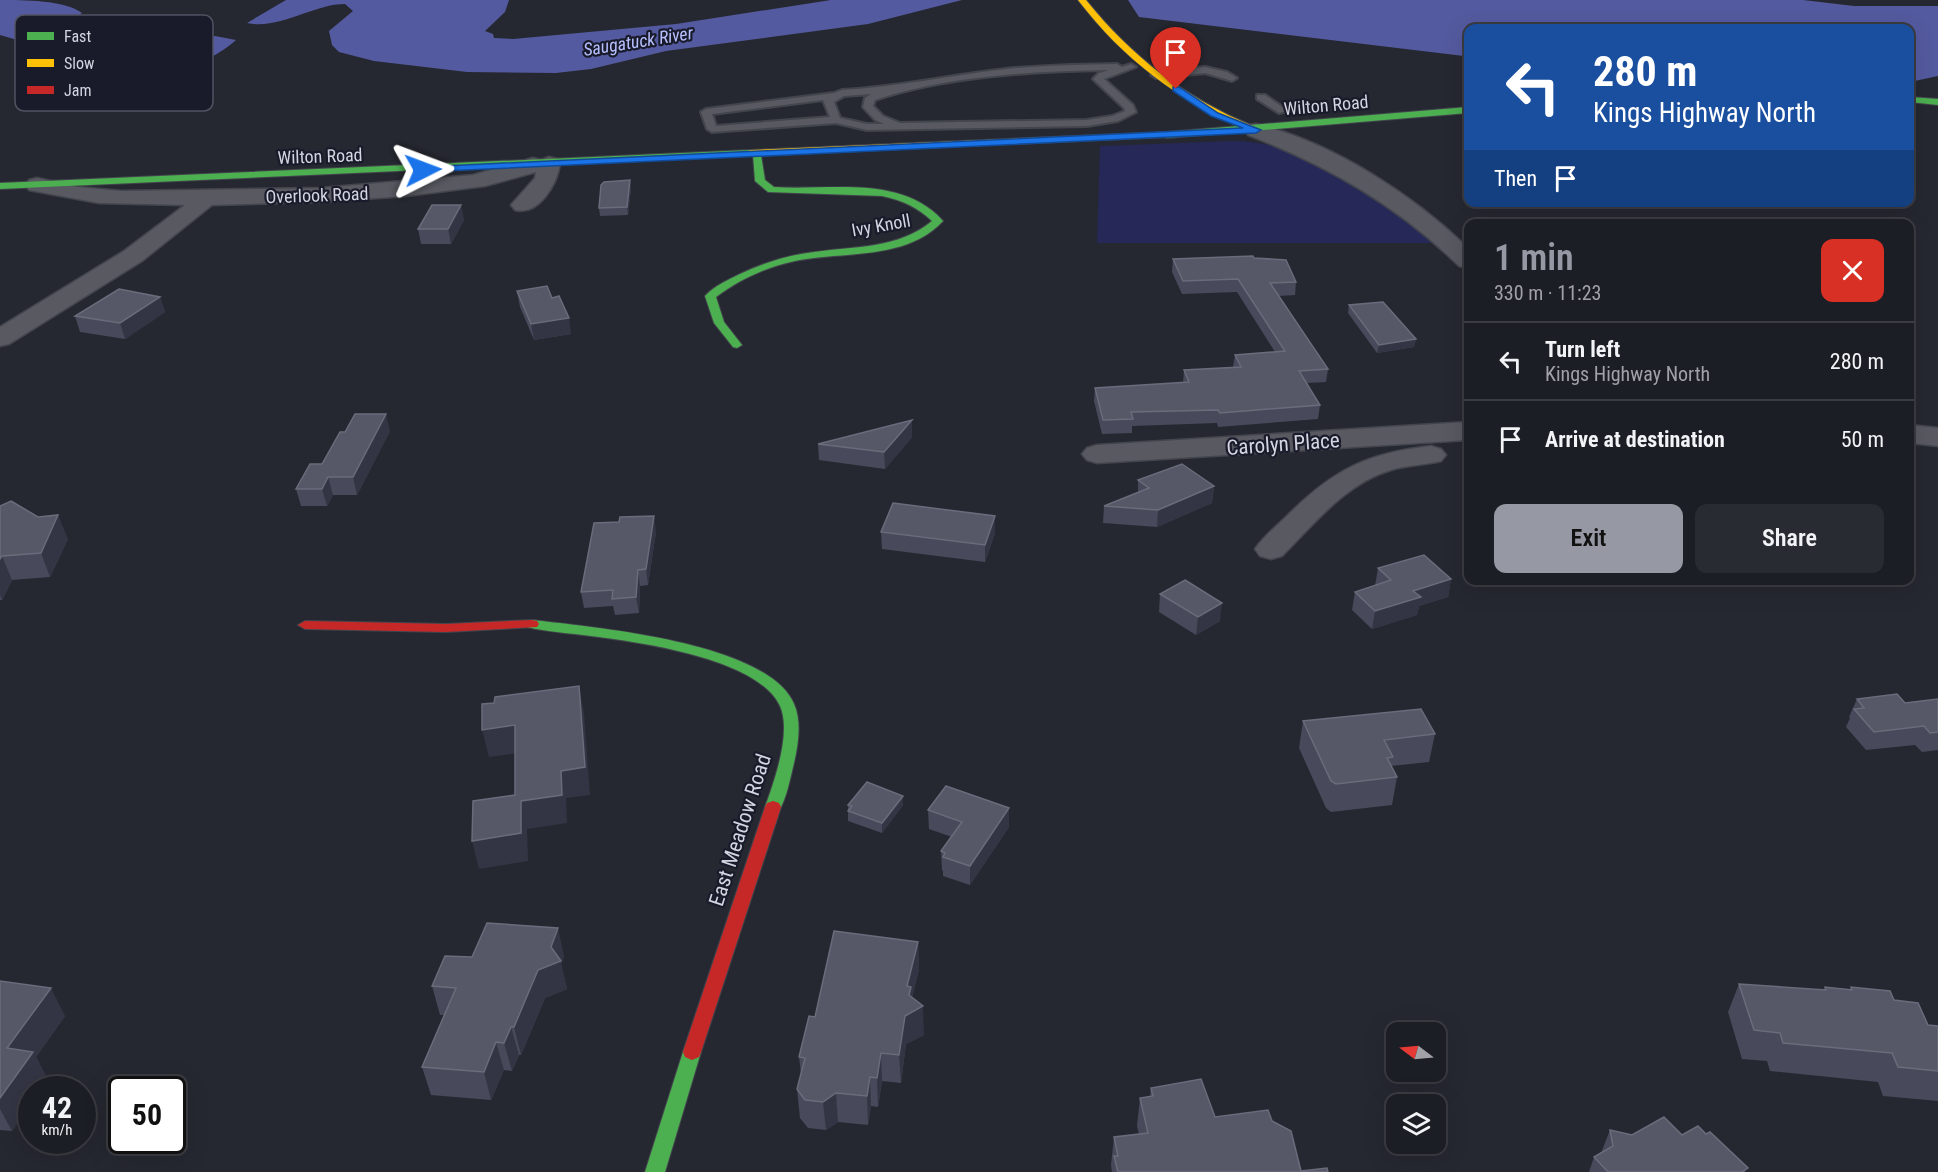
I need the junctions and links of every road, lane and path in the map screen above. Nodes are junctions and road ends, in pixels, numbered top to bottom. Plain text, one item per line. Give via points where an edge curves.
1 (1082, 0) edge
2 (1138, 66) junction
3 (1156, 75) junction
4 (1232, 78) dead end
5 (894, 90) junction
6 (833, 96) junction
7 (1261, 97) dead end
8 (1914, 100) edge
9 (1938, 102) edge
10 (1464, 110) edge
11 (1284, 111) dead end
12 (836, 120) junction
13 (909, 128) junction
14 (1256, 130) junction
15 (758, 155) junction
16 (541, 164) junction
17 (37, 185) junction
18 (0, 186) edge
19 (206, 198) junction
20 (523, 205) dead end
21 (1464, 257) edge
22 (0, 338) edge
23 (737, 345) dead end
24 (1464, 431) edge
25 (1914, 434) edge
26 (1938, 437) edge
27 (1464, 452) edge
28 (1097, 454) dead end
29 (1271, 549) dead end
30 (305, 626) dead end
31 (656, 1172) edge

1 - 2 main road
2 - 3 main road
2 - 5 lane via 1041,68
2 - 13 lane via 1103,75 1098,80 1129,107 1131,112 1122,117 1087,123
3 - 4 lane via 1195,70
3 - 14 main road via 1215,115
5 - 6 lane
5 - 13 lane via 870,98 868,107 879,118
6 - 12 lane via 828,101
6 - 12 lane via 706,112 712,129
7 - 11 lane
8 - 9 main road
10 - 14 main road, Wilton Road
12 - 13 lane via 867,127
14 - 15 main road, Wilton Road
14 - 21 street via 1294,144 1378,187 1423,218
15 - 16 main road, Wilton Road
15 - 23 main road, Ivy Knoll via 760,182 771,190 893,195 928,208 939,221 934,228 907,241 818,253 736,277 710,296 718,322
16 - 17 main road, Wilton Road
16 - 19 street, Overlook Road via 505,175 413,189 307,197
16 - 20 street via 546,180
17 - 18 main road, Wilton Road
17 - 19 street, Overlook Road via 95,196
19 - 22 street via 177,226 144,249
24 - 28 street, Carolyn Place
25 - 26 street
27 - 29 street via 1392,459 1358,472 1334,488
30 - 31 main road, East Meadow Road via 446,628 518,623 619,634 744,666 770,682 787,704 790,734 783,777 713,981

